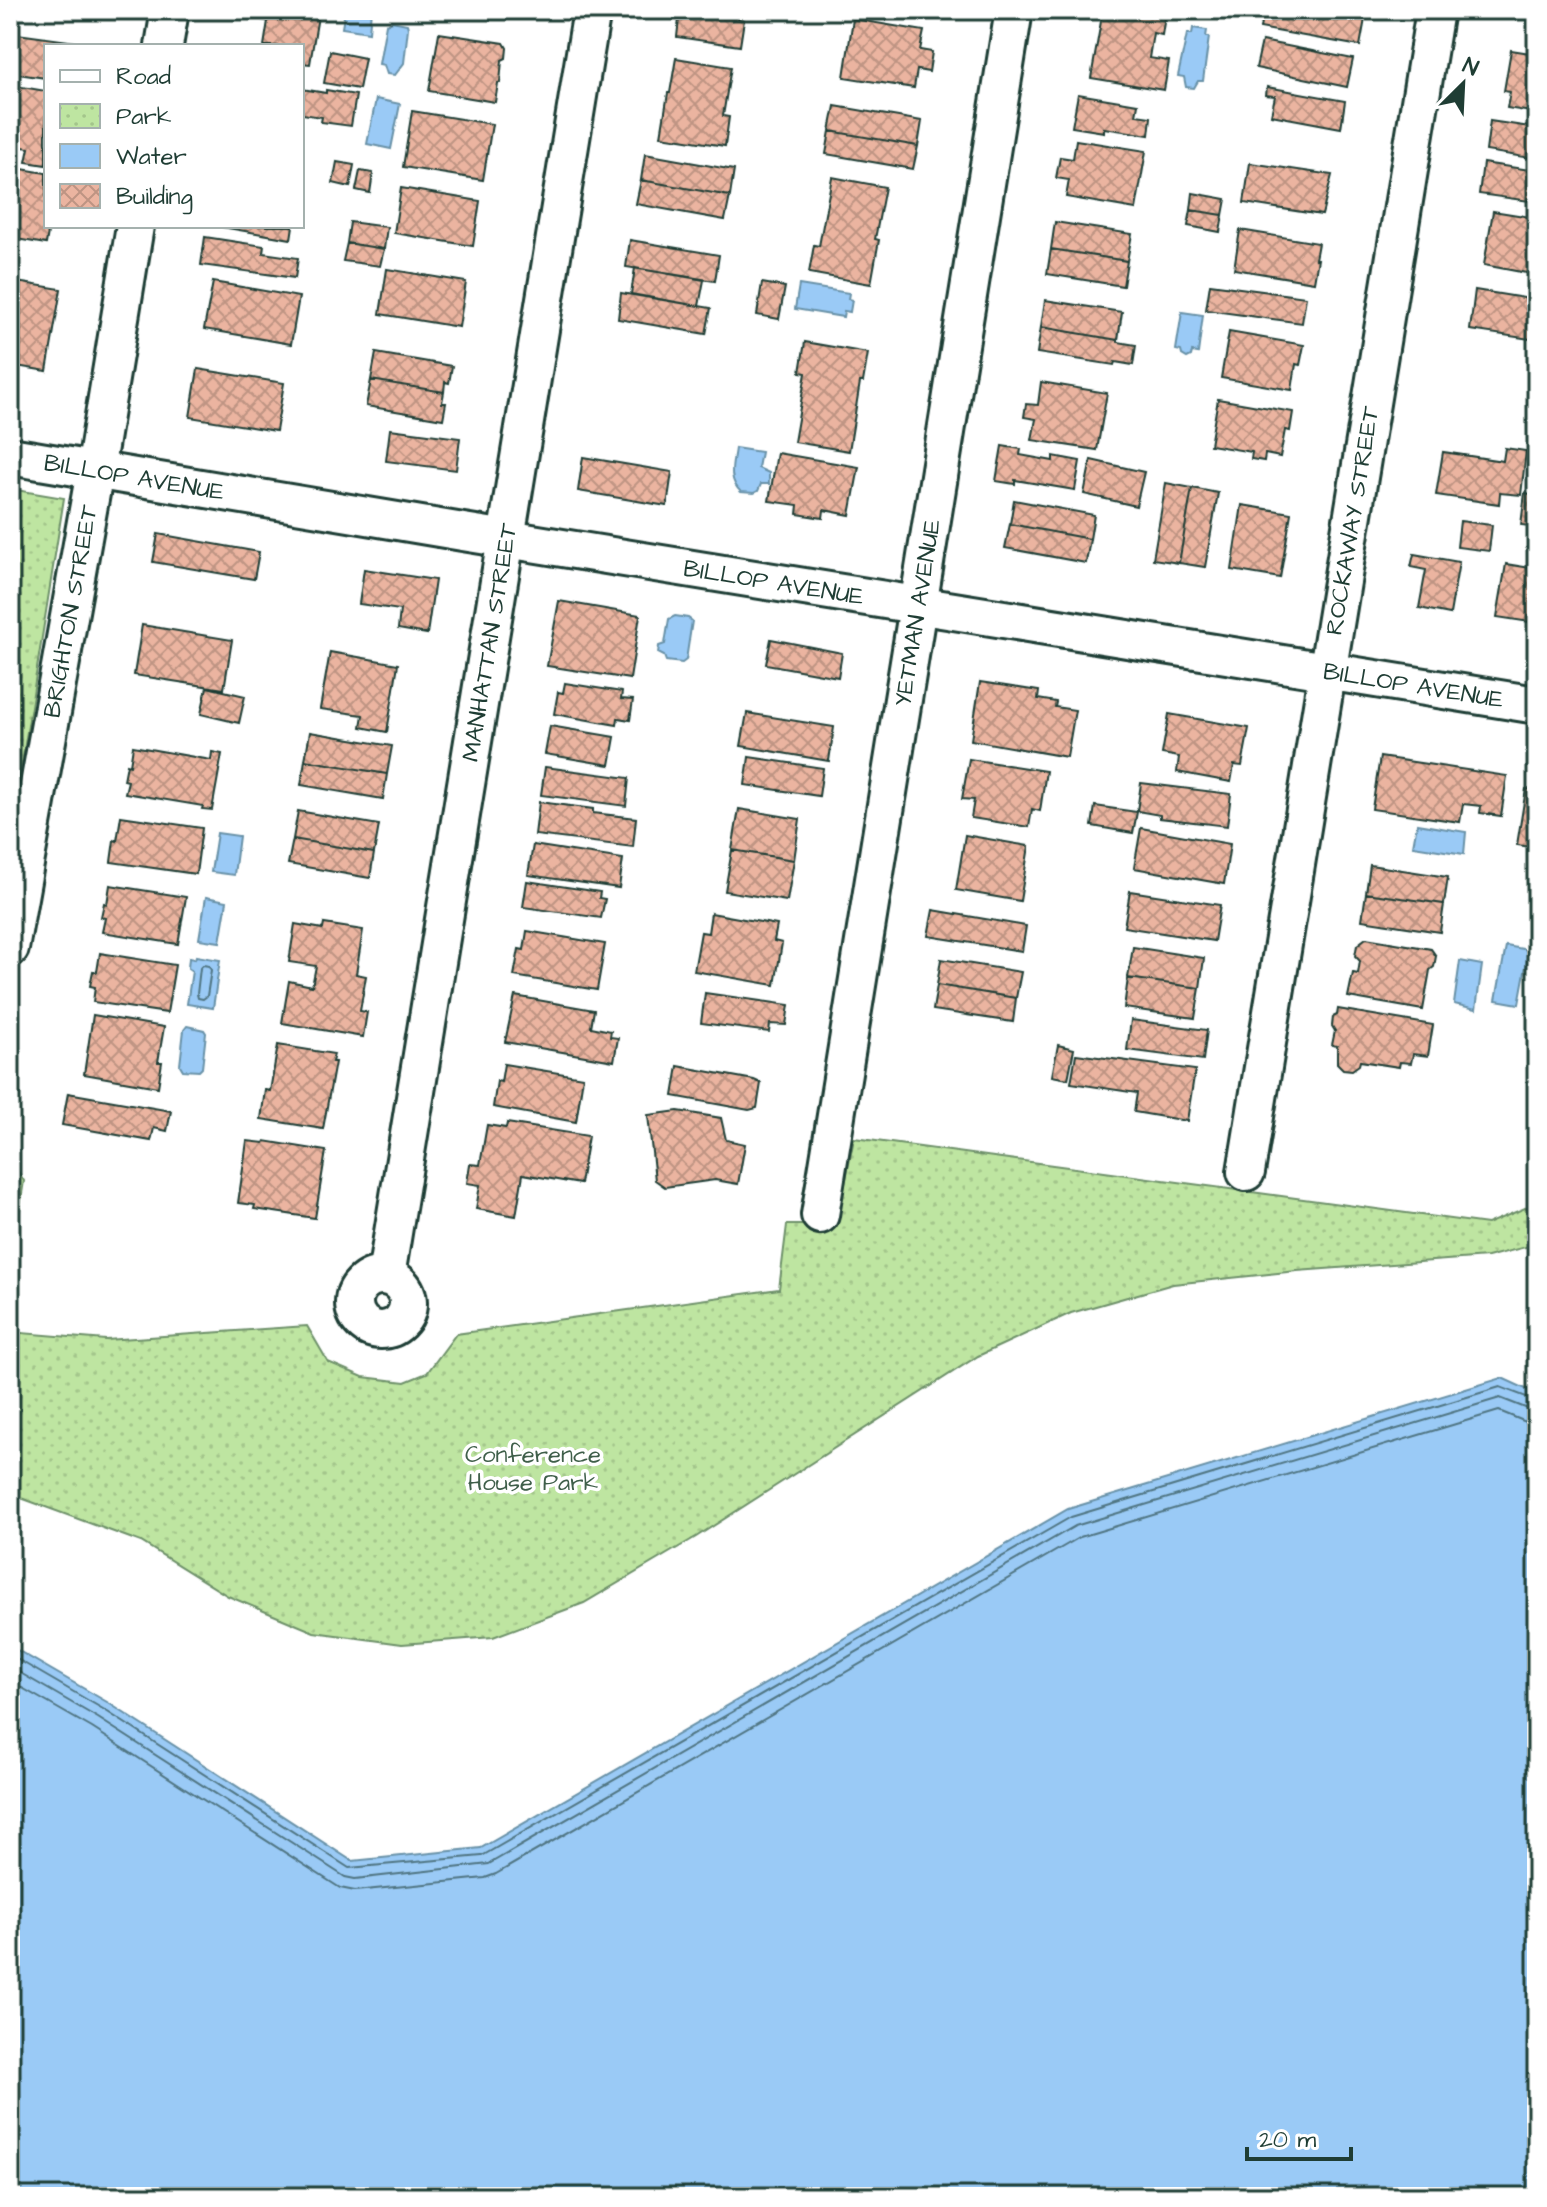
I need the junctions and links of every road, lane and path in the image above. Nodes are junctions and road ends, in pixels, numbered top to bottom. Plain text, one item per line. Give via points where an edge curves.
1 (170, 10) edge
2 (592, 10) edge
3 (1014, 10) edge
4 (1435, 10) edge
5 (164, 44) edge
6 (135, 228) edge
7 (10, 456) edge
8 (95, 471) junction
9 (506, 538) junction
10 (917, 604) junction
11 (1327, 671) junction
12 (1537, 705) edge
13 (10, 948) edge
14 (1246, 1172) dead end
15 (820, 1215) dead end
16 (386, 1276) dead end

1 - 5 street
2 - 9 street, MANHATTAN STREET
3 - 10 street, YETMAN AVENUE
4 - 11 street, ROCKAWAY STREET
6 - 8 street, BRIGHTON STREET
7 - 8 street, BILLOP AVENUE
8 - 9 street, BILLOP AVENUE
8 - 13 street, BRIGHTON STREET
9 - 10 street, BILLOP AVENUE
9 - 16 street, MANHATTAN STREET
10 - 11 street, BILLOP AVENUE
10 - 15 street, YETMAN AVENUE
11 - 12 street, BILLOP AVENUE
11 - 14 street, ROCKAWAY STREET

